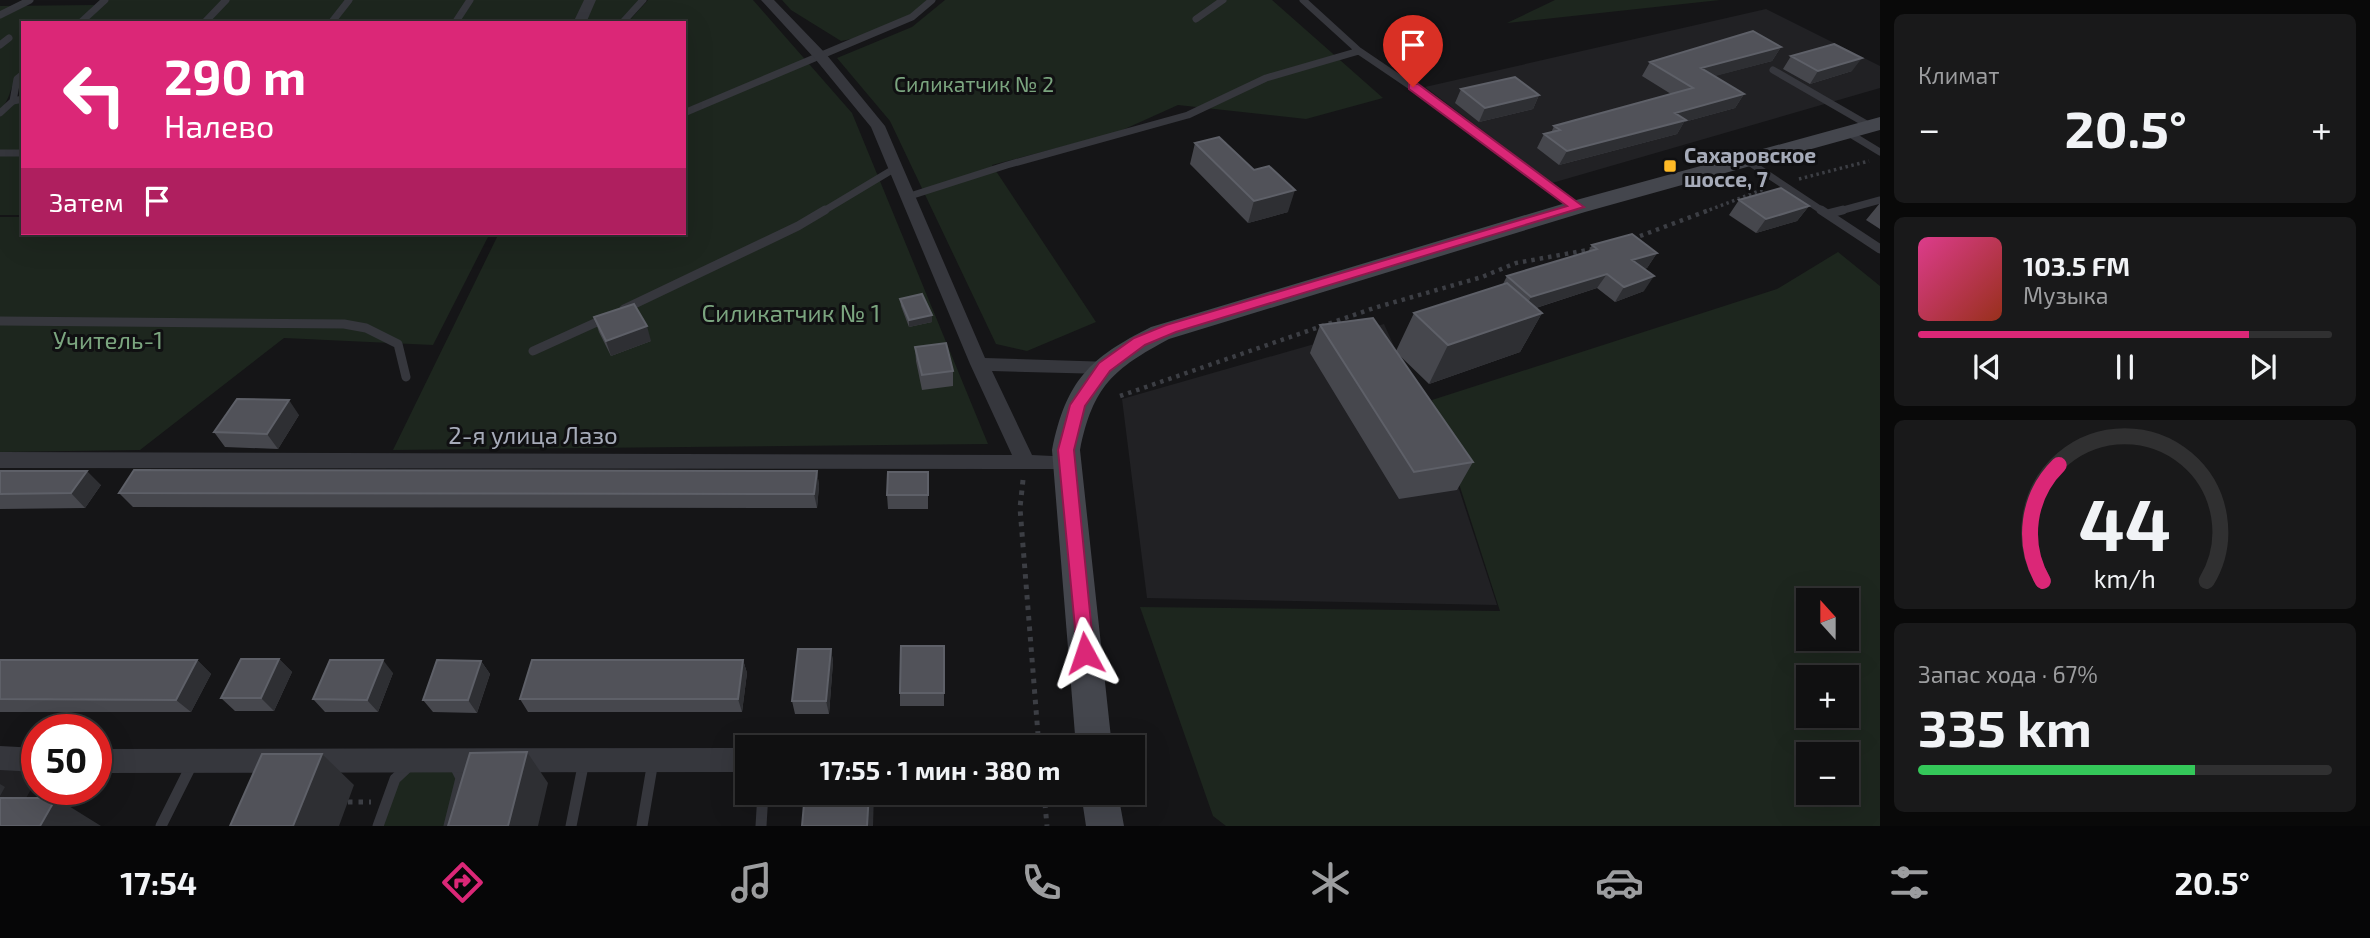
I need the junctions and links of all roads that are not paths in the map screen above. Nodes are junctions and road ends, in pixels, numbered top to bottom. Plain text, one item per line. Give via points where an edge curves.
1 (30, 0) edge
2 (105, 0) edge
3 (226, 0) edge
4 (349, 0) edge
5 (470, 0) edge
6 (590, 0) edge
7 (643, 0) edge
8 (767, 0) edge
9 (932, 0) edge
10 (1223, 0) edge
11 (1303, 0) edge
12 (0, 15) edge
13 (1196, 19) dead end
14 (82, 21) edge
15 (206, 21) edge
16 (333, 21) edge
17 (456, 21) edge
18 (580, 21) edge
19 (624, 21) edge
20 (9, 38) dead end
21 (0, 45) edge
22 (1359, 51) junction
23 (821, 57) junction
24 (1773, 70) dead end
25 (21, 76) edge
26 (21, 99) edge
27 (13, 101) junction
28 (686, 112) edge
29 (0, 113) edge
30 (1875, 124) edge
31 (1847, 132) junction
32 (1880, 152) edge
33 (0, 153) edge
34 (21, 153) edge
35 (1746, 160) junction
36 (897, 167) junction
37 (910, 196) junction
38 (1880, 200) edge
39 (1577, 207) junction
40 (1827, 214) junction
41 (1880, 249) edge
42 (0, 321) edge
43 (533, 351) dead end
44 (979, 364) junction
45 (1105, 367) junction
46 (406, 377) dead end
47 (0, 460) edge
48 (1025, 461) junction
49 (1066, 463) junction
50 (1093, 735) edge
51 (0, 758) edge
52 (442, 758) junction
53 (21, 759) edge
54 (585, 760) junction
55 (653, 760) junction
56 (735, 760) edge
57 (112, 761) edge
58 (193, 761) junction
59 (56, 805) edge
60 (762, 805) edge
61 (1102, 805) edge
62 (45, 826) edge
63 (160, 826) edge
64 (379, 826) edge
65 (449, 826) edge
66 (571, 826) edge
67 (642, 826) edge
68 (761, 826) edge
69 (1105, 826) edge

1 - 12 lane
2 - 14 lane
3 - 15 lane
4 - 16 lane
5 - 17 lane
6 - 18 street
7 - 19 lane
8 - 23 street
9 - 23 lane via 912,17
10 - 13 lane
11 - 22 lane
20 - 21 lane
22 - 37 lane via 1266,78 1188,115
22 - 39 lane
23 - 28 lane
23 - 36 street via 878,126
24 - 30 lane
25 - 27 lane
26 - 27 lane
27 - 29 lane
30 - 31 main road
31 - 32 lane
31 - 35 main road
33 - 34 lane
35 - 39 main road
35 - 40 lane
36 - 37 street
36 - 43 lane via 798,226
37 - 44 street
38 - 40 lane
39 - 45 main road via 1171,329 1140,342
40 - 41 lane
42 - 46 lane via 344,324 366,328 398,344
44 - 45 street
44 - 48 street
45 - 49 main road via 1073,415
47 - 48 street, 2-я улица Лазо
48 - 49 street, 2-я улица Лазо
49 - 50 main road
51 - 53 street
52 - 54 street
52 - 58 street
52 - 64 lane via 409,765 395,779
52 - 65 lane via 458,766 461,778
54 - 55 street
54 - 66 lane
55 - 56 street
55 - 67 lane
57 - 58 street
58 - 63 lane
59 - 62 lane
60 - 68 lane
61 - 69 main road

